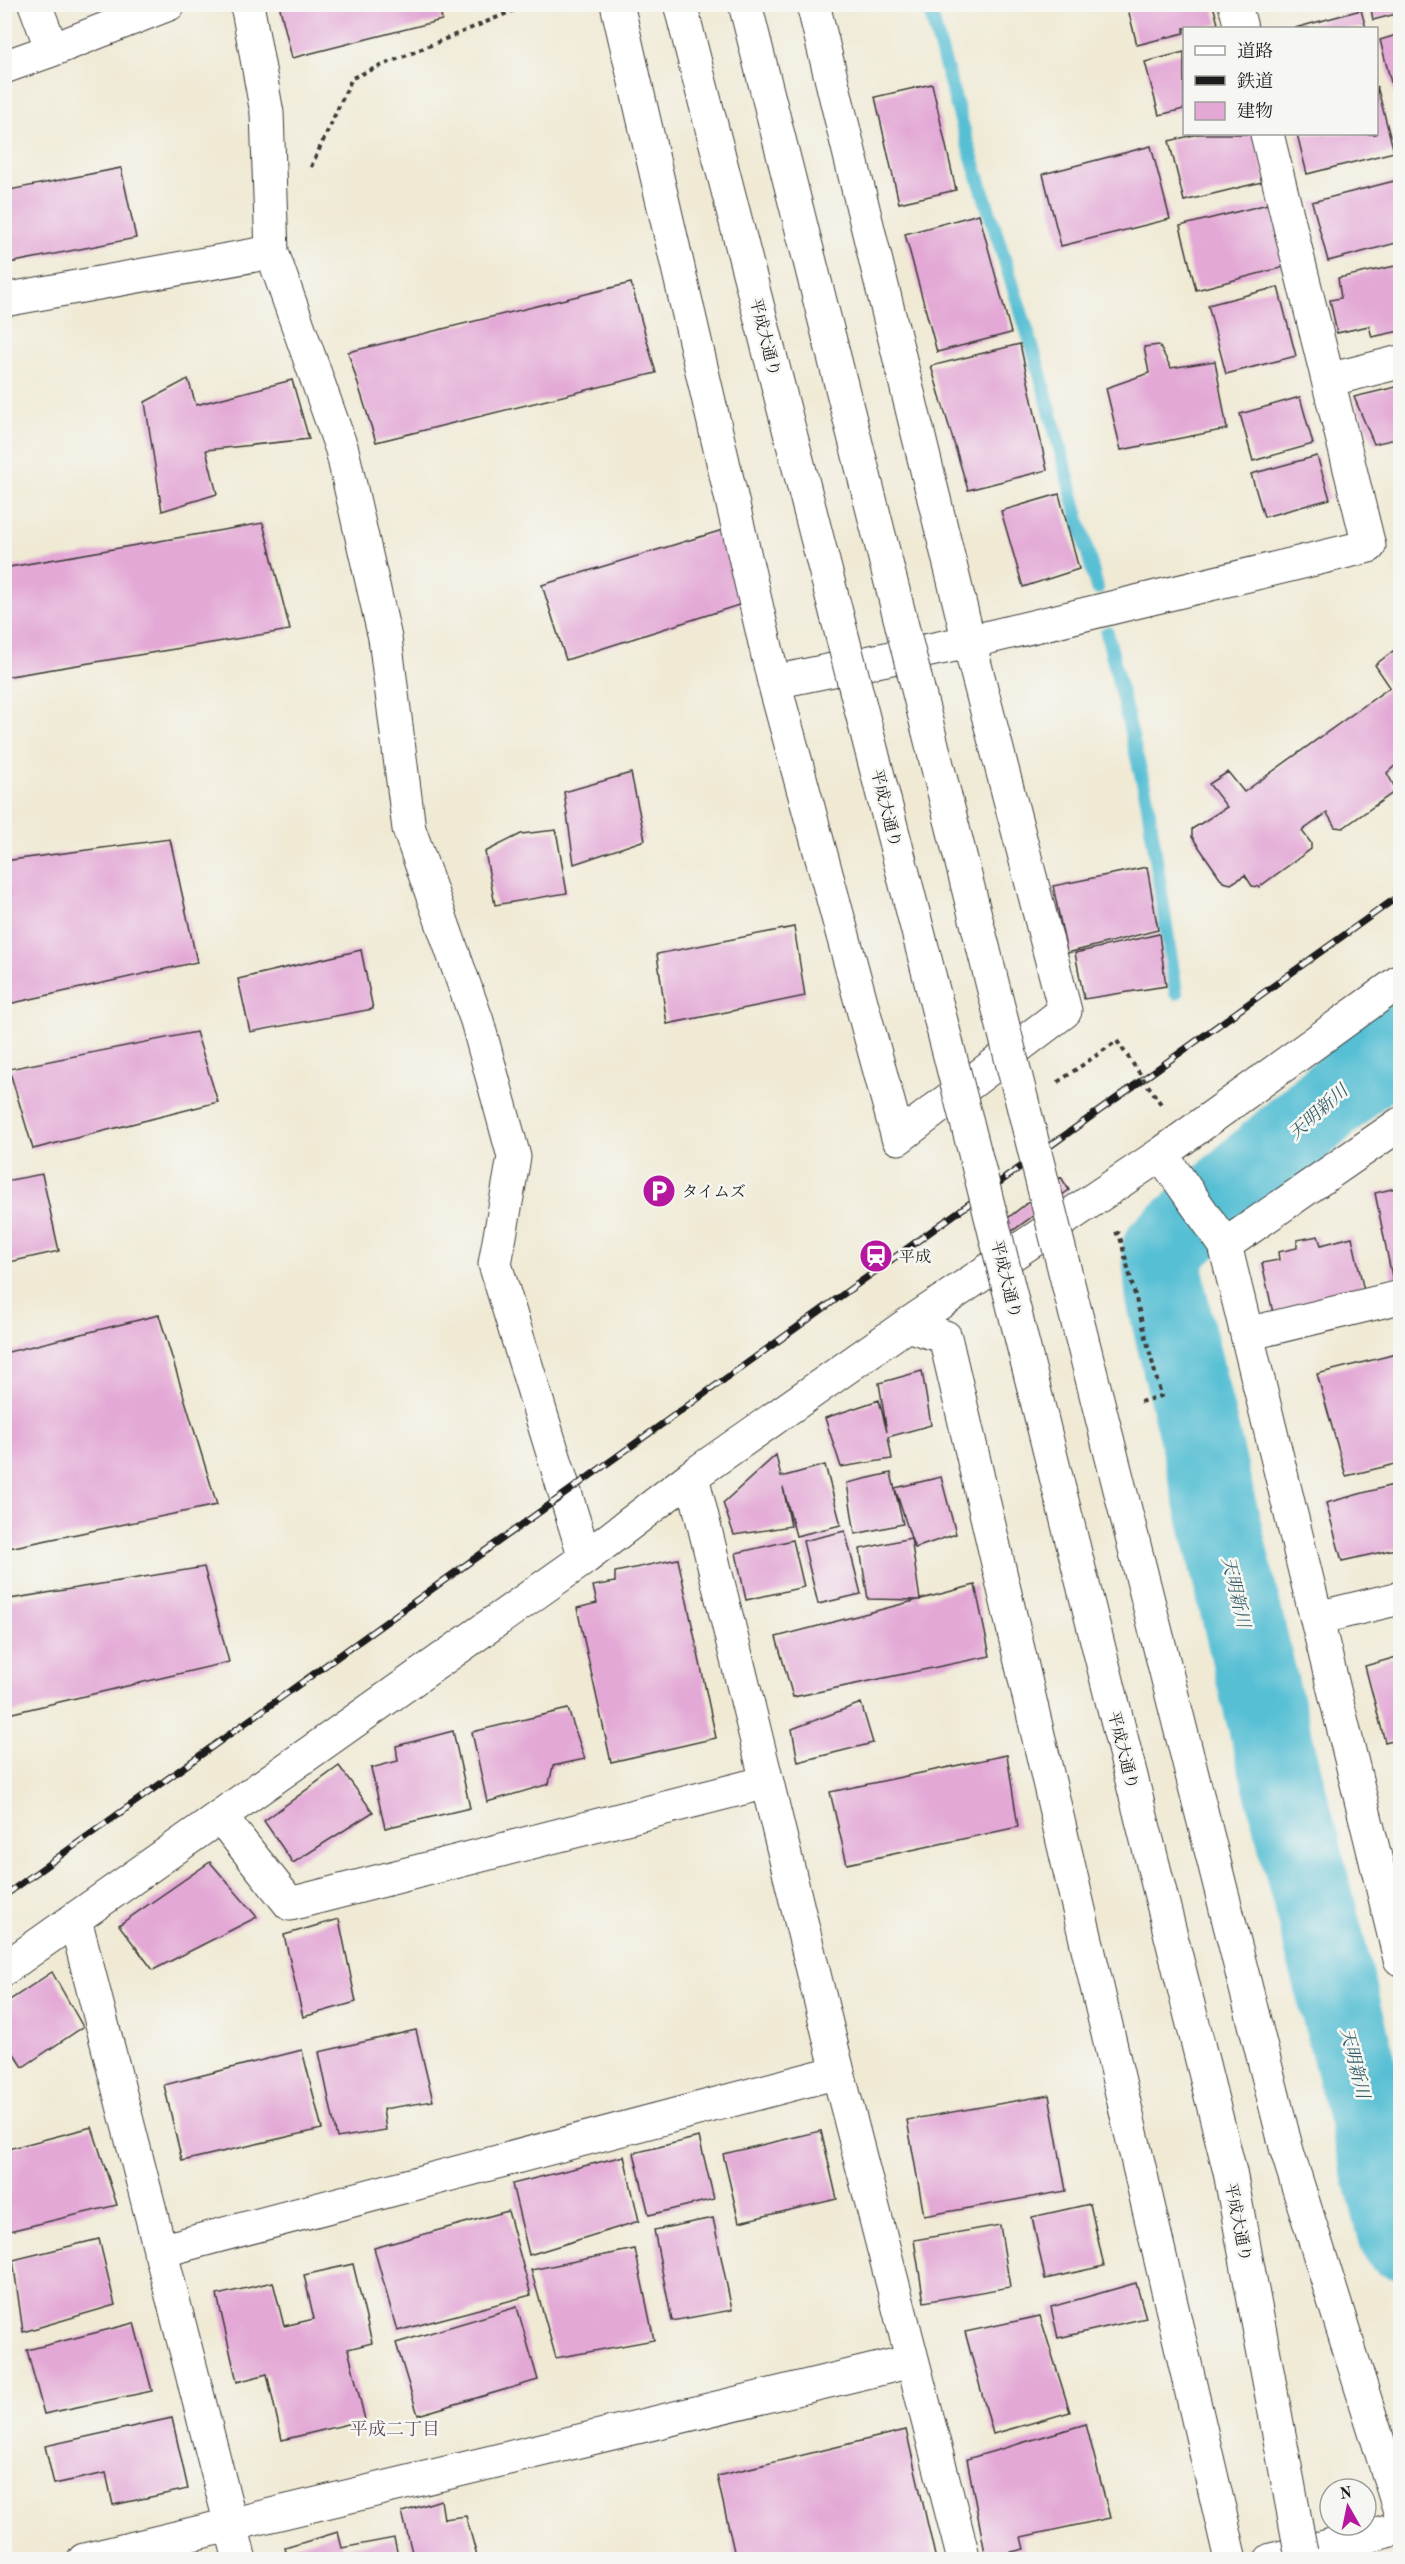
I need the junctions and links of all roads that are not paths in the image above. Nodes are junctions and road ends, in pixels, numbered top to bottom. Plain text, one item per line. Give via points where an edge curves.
1 (35, 4) edge
2 (169, 4) edge
3 (247, 4) edge
4 (617, 4) edge
5 (680, 4) edge
6 (745, 4) edge
7 (813, 4) edge
8 (1235, 4) edge
9 (1241, 27) edge
10 (52, 50) junction
11 (4, 67) edge
12 (1267, 135) edge
13 (272, 252) junction
14 (4, 300) edge
15 (1401, 362) edge
16 (1328, 380) junction
17 (969, 642) junction
18 (774, 681) junction
19 (1401, 981) edge
20 (1401, 1124) edge
21 (1161, 1154) junction
22 (1225, 1245) junction
23 (1401, 1297) edge
24 (907, 1324) junction
25 (1247, 1334) junction
26 (692, 1476) junction
27 (585, 1558) junction
28 (1401, 1598) edge
29 (1317, 1618) junction
30 (767, 1782) junction
31 (220, 1816) junction
32 (75, 1919) junction
33 (1397, 1926) edge
34 (1401, 1959) edge
35 (4, 1969) edge
36 (838, 2072) junction
37 (160, 2251) junction
38 (912, 2361) junction
39 (1401, 2511) edge
40 (231, 2526) junction
41 (1401, 2528) edge
42 (1292, 2557) edge
43 (84, 2559) edge
44 (240, 2559) edge
45 (964, 2559) edge
46 (1231, 2559) edge

1 - 10 street
2 - 10 street
3 - 13 street via 267,113
4 - 18 street
5 - 42 street, 平成大通り, bridge via 982,1181 1230,2172
6 - 39 street, bridge via 1287,2151
7 - 17 street
8 - 9 street
10 - 11 street
12 - 16 street
13 - 14 street
13 - 27 street via 342,450 385,638 409,829 477,1021 514,1157 495,1264
15 - 16 street
16 - 17 street via 1369,546
17 - 18 street
17 - 18 street via 1065,1011 898,1138
19 - 21 street
20 - 22 street
21 - 22 street
21 - 24 street via 932,1294
22 - 25 street
23 - 25 street
24 - 26 street
24 - 46 street via 945,1337
25 - 29 street
26 - 27 street
26 - 30 street
27 - 31 street
28 - 29 street
29 - 33 street
30 - 31 street via 290,1904
30 - 36 street
31 - 32 street
32 - 35 street
32 - 37 street
33 - 34 street
36 - 37 street
36 - 38 street
37 - 40 street
38 - 40 street
38 - 45 street
40 - 43 street
40 - 44 street
41 - 42 street

